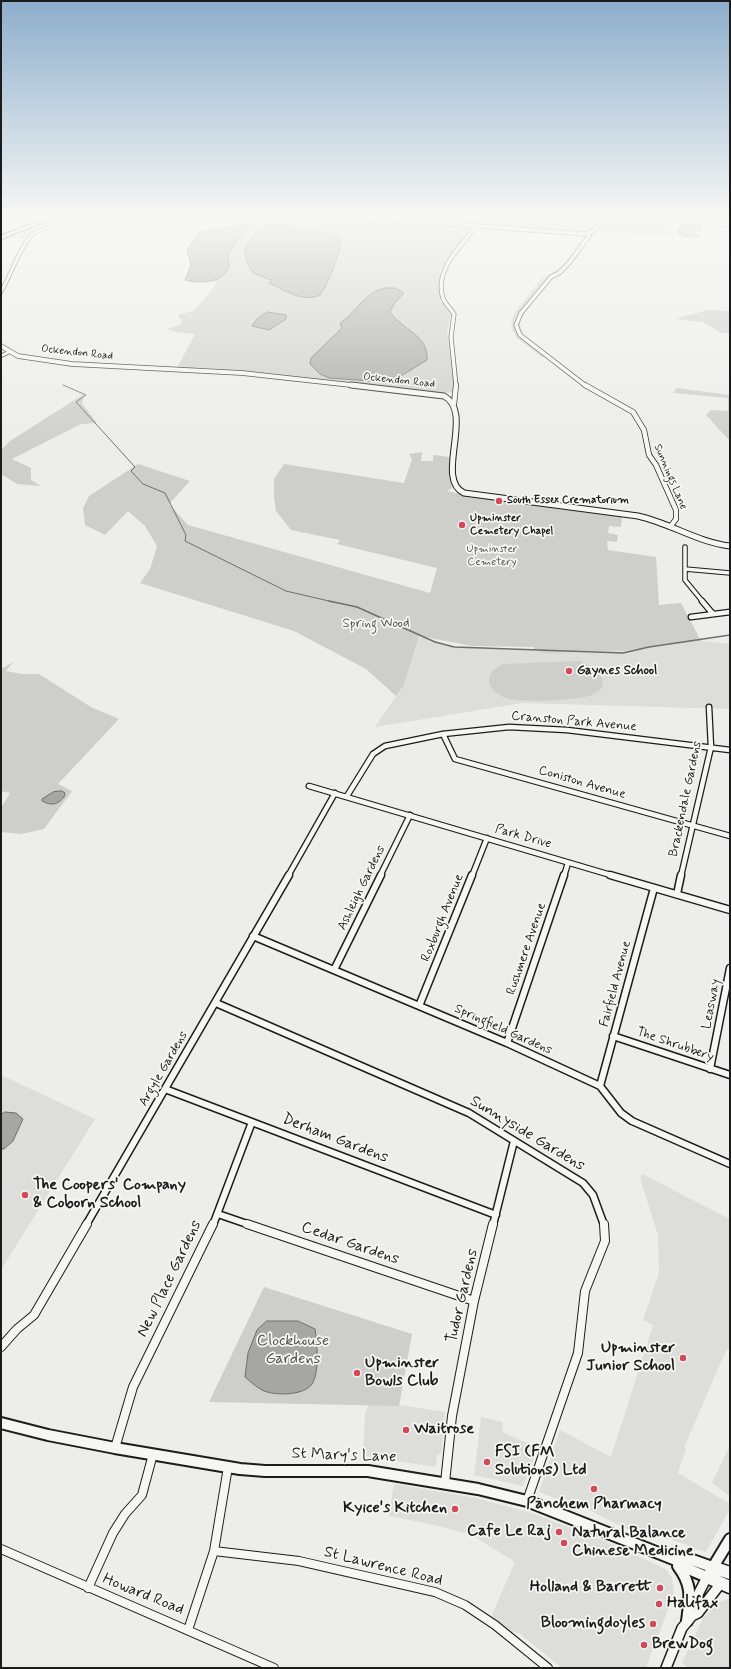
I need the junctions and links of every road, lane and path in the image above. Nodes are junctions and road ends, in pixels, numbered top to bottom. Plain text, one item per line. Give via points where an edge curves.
1 (443, 295) edge
2 (536, 295) edge
3 (1, 346) edge
4 (9, 352) junction
5 (1, 356) edge
6 (456, 392) junction
7 (442, 396) junction
8 (454, 404) junction
9 (670, 527) junction
10 (730, 546) edge
11 (685, 547) dead end
12 (685, 570) junction
13 (730, 573) edge
14 (730, 612) edge
15 (712, 614) junction
16 (691, 617) dead end
17 (709, 707) dead end
18 (444, 734) junction
19 (711, 747) junction
20 (730, 750) edge
21 (309, 786) dead end
22 (335, 793) junction
23 (346, 796) junction
24 (410, 815) junction
25 (692, 826) junction
26 (730, 836) edge
27 (487, 838) junction
28 (568, 862) junction
29 (654, 888) junction
30 (677, 894) junction
31 (730, 910) edge
32 (253, 936) junction
33 (730, 968) edge
34 (334, 970) junction
35 (216, 1003) junction
36 (419, 1006) junction
37 (613, 1036) junction
38 (507, 1043) junction
39 (710, 1069) junction
40 (730, 1075) edge
41 (600, 1086) junction
42 (165, 1089) junction
43 (252, 1122) junction
44 (514, 1141) junction
45 (730, 1164) edge
46 (218, 1214) junction
47 (496, 1215) junction
48 (474, 1301) junction
49 (1, 1348) edge
50 (1, 1423) edge
51 (115, 1448) junction
52 (153, 1454) junction
53 (228, 1467) junction
54 (445, 1482) junction
55 (527, 1501) junction
56 (730, 1539) edge
57 (1, 1549) edge
58 (214, 1551) junction
59 (674, 1559) junction
60 (710, 1572) junction
61 (727, 1576) edge
62 (88, 1588) junction
63 (689, 1618) junction
64 (188, 1630) junction
65 (274, 1668) edge
66 (548, 1668) edge
67 (666, 1668) edge

1 - 6 street via 454,314 451,337
2 - 9 street, Sunnings Lane via 517,320 517,330 582,384 633,412 644,430 651,459 676,510 678,517
3 - 4 main road, Ockendon Road
4 - 5 street
4 - 7 main road, Ockendon Road via 18,356 84,366 242,373
6 - 7 street
6 - 8 street
7 - 8 main road, Ockendon Road
8 - 9 main road via 453,478 459,491 634,516 655,520
9 - 10 main road via 704,542
11 - 12 street
12 - 13 street
12 - 15 street via 685,580
14 - 15 street
15 - 16 street
17 - 19 street, Brackendale Gardens
18 - 19 street, Cranston Park Avenue via 509,727 567,730
18 - 23 street, Cranston Park Avenue via 385,746 373,754
18 - 25 street, Coniston Avenue via 455,759
19 - 20 street, Cranston Park Avenue
19 - 25 street, Brackendale Gardens
21 - 22 street, Park Drive
22 - 23 street, Park Drive
22 - 32 street, Argyle Gardens
23 - 24 street, Park Drive
24 - 27 street, Park Drive
24 - 34 street, Ashleigh Gardens
25 - 26 street, Coniston Avenue
25 - 30 street, Brackendale Gardens
27 - 28 street, Park Drive
27 - 36 street, Roxburgh Avenue
28 - 29 street, Park Drive
28 - 38 street, Rushmere Avenue
29 - 30 street, Park Drive
29 - 37 street, Fairfield Avenue
30 - 31 street, Park Drive
32 - 34 street, Springfield Gardens
32 - 35 street, Argyle Gardens
33 - 39 street, Leasway
34 - 36 street, Springfield Gardens
35 - 42 street, Argyle Gardens
35 - 44 street, Sunnyside Gardens via 469,1113
36 - 38 street, Springfield Gardens
37 - 39 street, The Shrubbery
37 - 41 street, Fairfield Avenue
38 - 41 street, Springfield Gardens
39 - 40 street, The Shrubbery
41 - 45 street, Springfield Gardens via 621,1113 632,1120
42 - 43 street, Derham Gardens
42 - 49 street, Argyle Gardens via 34,1315 17,1329
43 - 46 street, New Place Gardens
43 - 47 street, Derham Gardens
44 - 47 street, Tudor Gardens
44 - 55 street, Sunnyside Gardens via 583,1183 599,1209 606,1235 585,1292 578,1353 571,1377
46 - 48 street, Cedar Gardens
46 - 51 street, New Place Gardens via 133,1387
47 - 48 street, Tudor Gardens
48 - 54 street, Tudor Gardens via 452,1416
50 - 51 main road, St Mary's Lane
51 - 52 main road, St Mary's Lane
52 - 53 main road, St Mary's Lane
52 - 62 street via 142,1495 113,1533
53 - 54 main road, St Mary's Lane via 265,1471 350,1470
53 - 58 street
54 - 55 main road, St Mary's Lane
55 - 59 main road, St Mary's Lane
56 - 60 main road
57 - 62 street, Howard Road
58 - 64 street
58 - 66 street, St Lawrence Road via 299,1561 435,1592 465,1605 495,1625
59 - 60 main road, St Mary's Lane via 686,1568
59 - 63 main road via 690,1588
60 - 61 main road, St Mary's Lane
60 - 63 street via 697,1593
61 - 63 street via 698,1614
62 - 64 street, Howard Road
63 - 67 street
64 - 65 street, Howard Road

